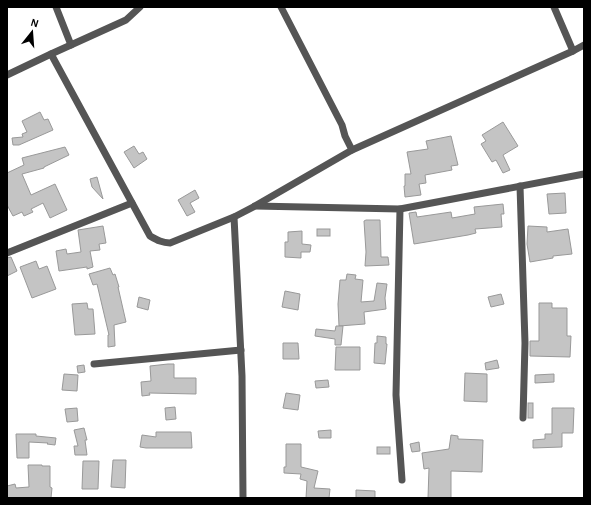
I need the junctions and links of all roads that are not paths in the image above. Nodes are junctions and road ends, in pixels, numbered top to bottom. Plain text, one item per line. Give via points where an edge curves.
1 (56, 7) edge
2 (140, 7) edge
3 (281, 7) edge
4 (554, 7) edge
5 (71, 45) junction
6 (584, 45) edge
7 (573, 51) junction
8 (51, 54) junction
9 (7, 76) edge
10 (352, 150) junction
11 (584, 174) edge
12 (520, 186) junction
13 (132, 203) junction
14 (255, 206) junction
15 (400, 209) junction
16 (234, 217) junction
17 (7, 253) edge
18 (241, 350) junction
19 (94, 364) dead end
20 (523, 418) dead end
21 (402, 480) dead end
22 (243, 498) edge

1 - 5 street
2 - 5 street via 126,20
3 - 10 street
4 - 7 street
5 - 8 street
6 - 7 street
7 - 10 street
8 - 9 street
8 - 13 street
10 - 14 street
11 - 12 street
12 - 15 street
12 - 20 street via 525,343
13 - 16 street via 150,236 164,243 176,241
13 - 17 street
14 - 15 street
14 - 16 street
15 - 21 street via 396,395
16 - 18 street
18 - 19 street
18 - 22 street

